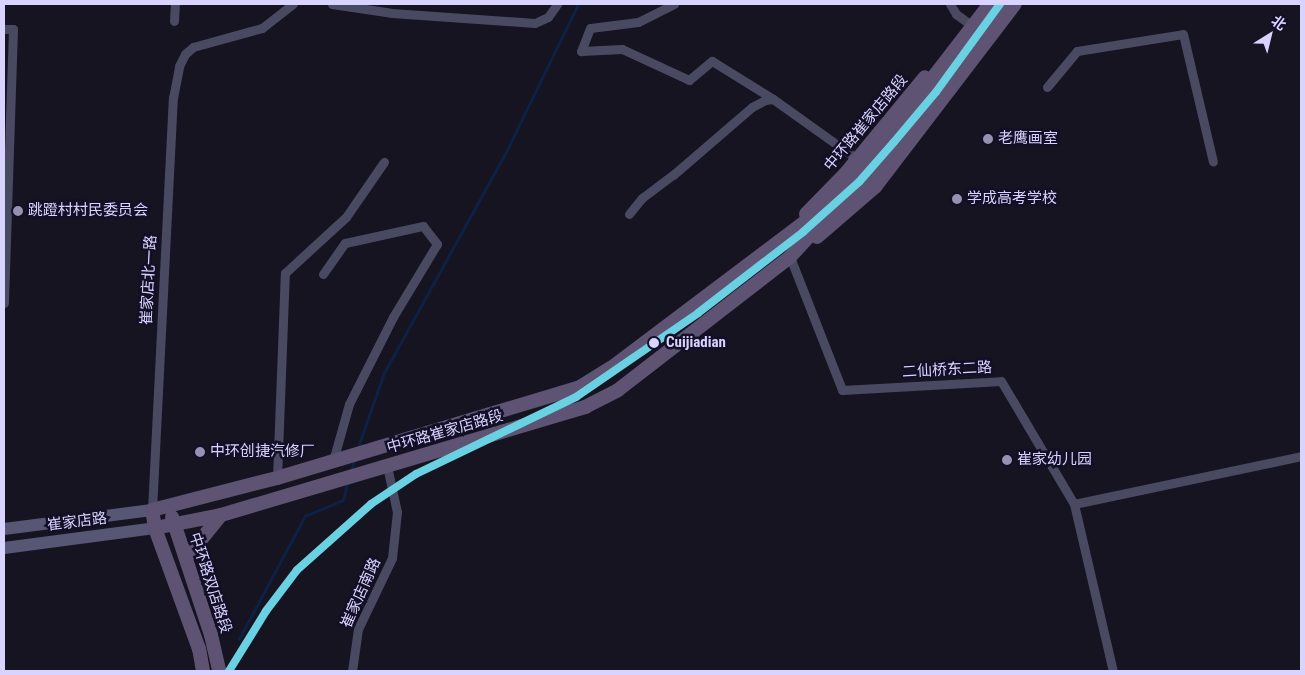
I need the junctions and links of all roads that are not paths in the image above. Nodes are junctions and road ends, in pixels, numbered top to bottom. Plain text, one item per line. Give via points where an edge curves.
1 (175, 4) edge
2 (293, 4) edge
3 (332, 4) edge
4 (557, 4) edge
5 (674, 4) edge
6 (950, 4) edge
7 (983, 4) edge
8 (990, 4) edge
9 (1003, 4) edge
10 (1015, 4) edge
11 (174, 21) dead end
12 (968, 23) junction
13 (4, 29) edge
14 (989, 37) junction
15 (1047, 87) dead end
16 (773, 99) junction
17 (857, 159) junction
18 (384, 162) dead end
19 (1213, 162) dead end
20 (6, 214) edge
21 (629, 214) dead end
22 (822, 215) junction
23 (765, 254) junction
24 (790, 257) junction
25 (323, 274) dead end
26 (4, 303) edge
27 (1301, 456) edge
28 (336, 460) junction
29 (387, 466) junction
30 (277, 478) junction
31 (1074, 504) junction
32 (170, 506) junction
33 (152, 510) junction
34 (221, 515) junction
35 (174, 525) junction
36 (155, 528) junction
37 (4, 529) edge
38 (4, 548) edge
39 (186, 558) junction
40 (203, 671) edge
41 (219, 671) edge
42 (352, 671) edge
43 (1113, 671) edge

1 - 11 street
2 - 33 street, 崔家店北一路 via 262,28 193,48 185,54 179,66 173,98
3 - 4 street via 401,14 536,22 548,17
5 - 16 street via 638,22 590,28 581,51 622,49 689,80 712,61
6 - 12 street
7 - 12 main road, 中环路崔家店路段
8 - 22 main road, bridge via 870,159
9 - 22 main road, bridge via 858,190
10 - 14 main road, 中环路崔家店路段
12 - 14 street
12 - 17 main road, 中环路崔家店路段
13 - 20 street via 12,29
14 - 24 main road, 中环路崔家店路段 via 876,187 826,231
15 - 19 street via 1077,51 1183,34
16 - 17 street
16 - 21 street via 752,107 642,198
17 - 23 main road, 中环路崔家店路段
18 - 30 street via 346,217 285,272
20 - 26 street
22 - 23 main road, 中环路崔家店路段
22 - 24 main road, 中环路崔家店路段
23 - 28 main road, 中环路崔家店路段 via 611,368 580,387
24 - 29 main road, 中环路崔家店路段 via 618,390 585,407
24 - 31 street, 二仙桥东二路 via 842,390 1001,380
25 - 28 street via 345,243 423,226 437,244 393,317 349,404
27 - 31 street
28 - 30 main road, 中环路崔家店路段
29 - 34 main road, 中环路崔家店路段
29 - 42 street, 崔家店南路 via 397,512 392,558 358,629
30 - 32 main road, 中环路崔家店路段
31 - 43 street, 二仙桥东二路
32 - 33 main road, 中环路崔家店路段
32 - 35 main road, 中环路双店路段
33 - 36 main road, 中环路双店路段
33 - 37 main road, 崔家店路
34 - 35 main road, 中环路崔家店路段
34 - 39 main road
35 - 36 main road, 中环路崔家店路段
35 - 39 main road, 中环路双店路段
36 - 38 main road, 崔家店路
36 - 40 main road, 中环路双店路段 via 199,649
39 - 41 main road, 中环路双店路段

